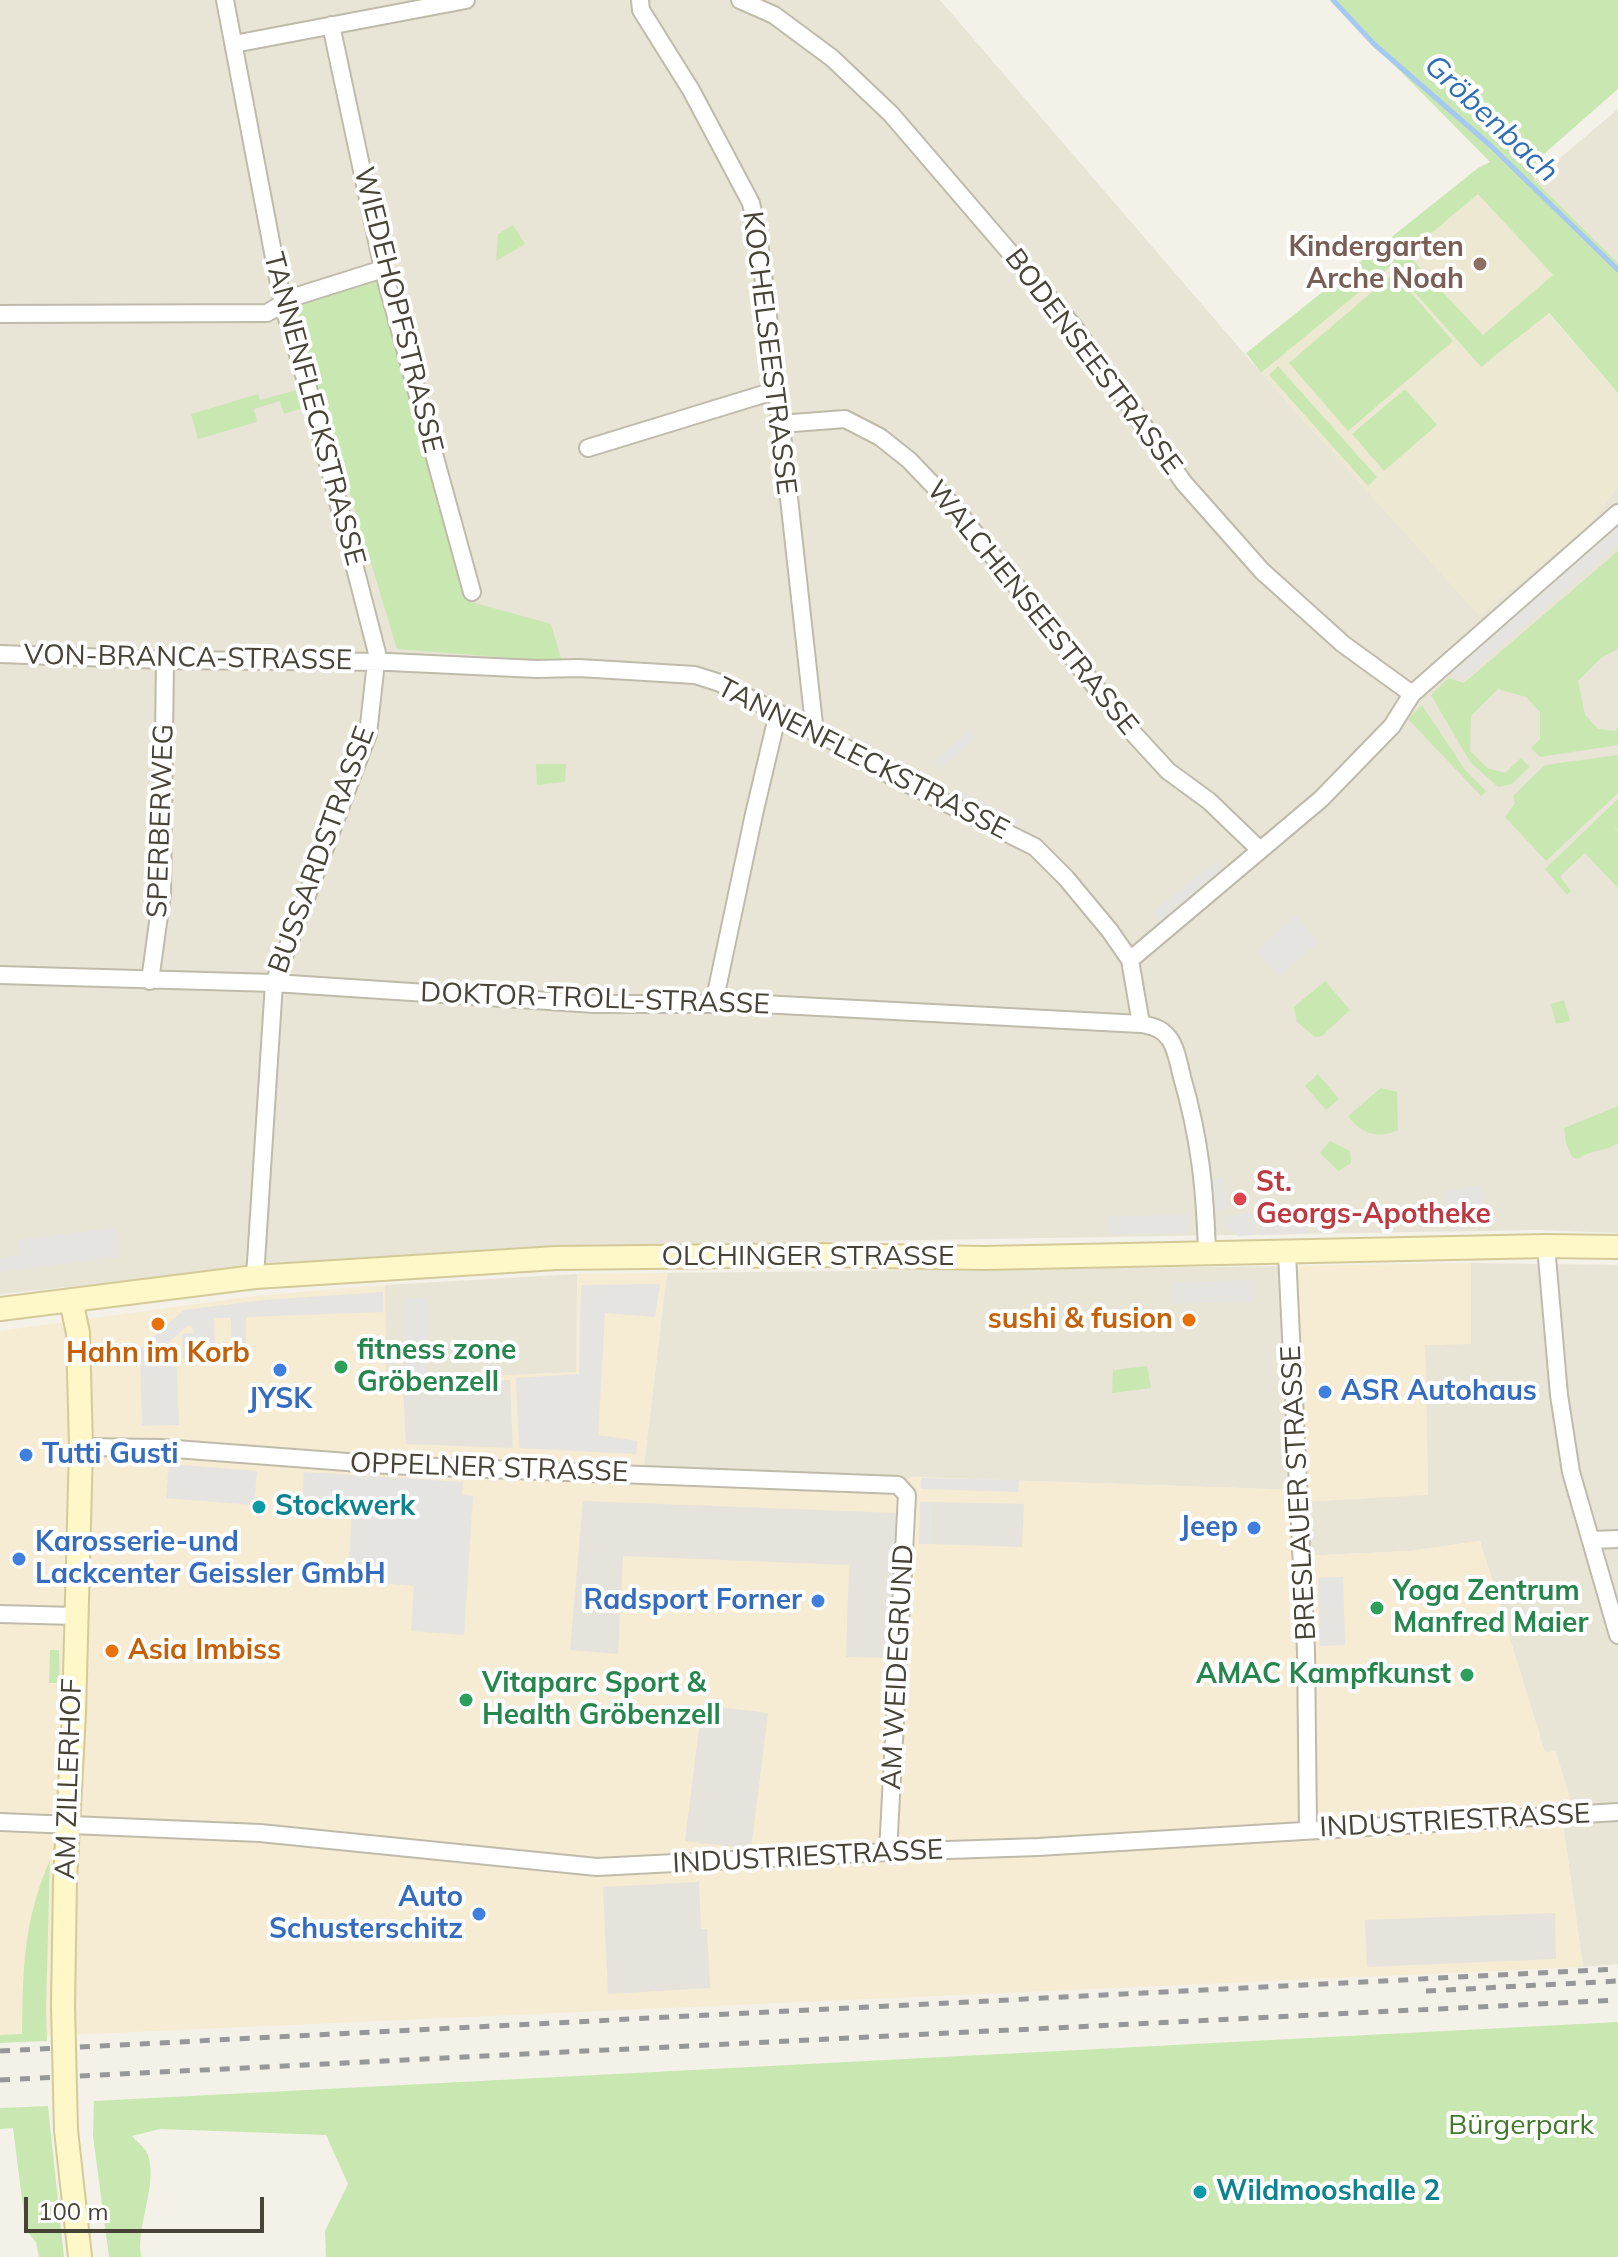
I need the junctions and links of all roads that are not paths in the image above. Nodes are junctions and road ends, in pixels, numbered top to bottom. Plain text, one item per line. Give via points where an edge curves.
1 (225, 0) edge
2 (466, 0) edge
3 (640, 0) edge
4 (740, 0) edge
5 (331, 25) junction
6 (234, 44) junction
7 (383, 269) junction
8 (283, 305) junction
9 (0, 314) edge
10 (777, 390) junction
11 (780, 424) junction
12 (588, 448) dead end
13 (1618, 513) edge
14 (472, 592) dead end
15 (0, 654) edge
16 (165, 660) junction
17 (376, 662) junction
18 (1412, 694) junction
19 (778, 713) junction
20 (815, 733) junction
21 (1260, 850) junction
22 (1130, 960) junction
23 (0, 975) edge
24 (150, 981) junction
25 (274, 983) junction
26 (714, 1003) junction
27 (1141, 1024) junction
28 (1546, 1246) junction
29 (1618, 1247) edge
30 (1207, 1253) junction
31 (1287, 1253) junction
32 (255, 1277) junction
33 (71, 1300) junction
34 (0, 1309) edge
35 (81, 1447) junction
36 (898, 1485) joint
37 (1618, 1539) edge
38 (1591, 1540) junction
39 (0, 1614) edge
40 (75, 1616) junction
41 (1618, 1635) edge
42 (1618, 1812) edge
43 (0, 1822) edge
44 (68, 1826) junction
45 (1308, 1829) junction
46 (888, 1852) junction
47 (80, 2257) edge

1 - 6 street, TANNENFLECKSTRASSE
2 - 5 street
3 - 10 street, KOCHELSEESTRASSE via 751,203
4 - 18 street, BODENSEESTRASSE via 774,15 832,58 891,114 1074,327 1184,483 1262,571 1343,644
5 - 6 street
5 - 7 street, WIEDEHOPFSTRASSE
6 - 8 street, TANNENFLECKSTRASSE
7 - 8 street
7 - 14 street, WIEDEHOPFSTRASSE
8 - 9 street via 267,313
8 - 17 street, TANNENFLECKSTRASSE
10 - 11 street, KOCHELSEESTRASSE
10 - 12 street
11 - 20 street, KOCHELSEESTRASSE
11 - 21 street, WALCHENSEESTRASSE via 845,419 909,460 955,508 1123,722 1168,771
13 - 18 street
15 - 16 street, VON-BRANCA-STRASSE
16 - 17 street, VON-BRANCA-STRASSE
16 - 24 street, SPERBERWEG via 162,893
17 - 19 street, TANNENFLECKSTRASSE via 695,675
17 - 25 street, BUSSARDSTRASSE via 368,734
18 - 21 street via 1363,759
19 - 20 street, TANNENFLECKSTRASSE
19 - 26 street
20 - 22 street, TANNENFLECKSTRASSE via 1035,847
21 - 22 street
22 - 27 street, TANNENFLECKSTRASSE
23 - 24 street, DOKTOR-TROLL-STRASSE
24 - 25 street, DOKTOR-TROLL-STRASSE
25 - 26 street, DOKTOR-TROLL-STRASSE via 595,1004
25 - 32 street, BUSSARDSTRASSE
26 - 27 street, DOKTOR-TROLL-STRASSE
27 - 30 street via 1159,1028 1170,1038 1197,1129
28 - 29 main road, OLCHINGER STRASSE
28 - 31 main road, OLCHINGER STRASSE
28 - 38 street via 1559,1395 1571,1472
30 - 31 main road, OLCHINGER STRASSE
30 - 32 main road, OLCHINGER STRASSE via 556,1258
31 - 45 street, BRESLAUER STRASSE via 1306,1651
32 - 33 main road, OLCHINGER STRASSE
33 - 34 main road, OLCHINGER STRASSE
33 - 35 main road, AM ZILLERHOF via 78,1333
35 - 36 street, OPPELNER STRASSE
35 - 40 main road, AM ZILLERHOF
36 - 46 street, AM WEIDEGRUND via 907,1495
37 - 38 street
38 - 41 street
39 - 40 street
40 - 44 main road, AM ZILLERHOF
42 - 45 street, INDUSTRIESTRASSE
43 - 44 street, INDUSTRIESTRASSE
44 - 46 street, INDUSTRIESTRASSE via 260,1833 597,1867
44 - 47 main road, AM ZILLERHOF, bridge via 66,2130
45 - 46 street, INDUSTRIESTRASSE

